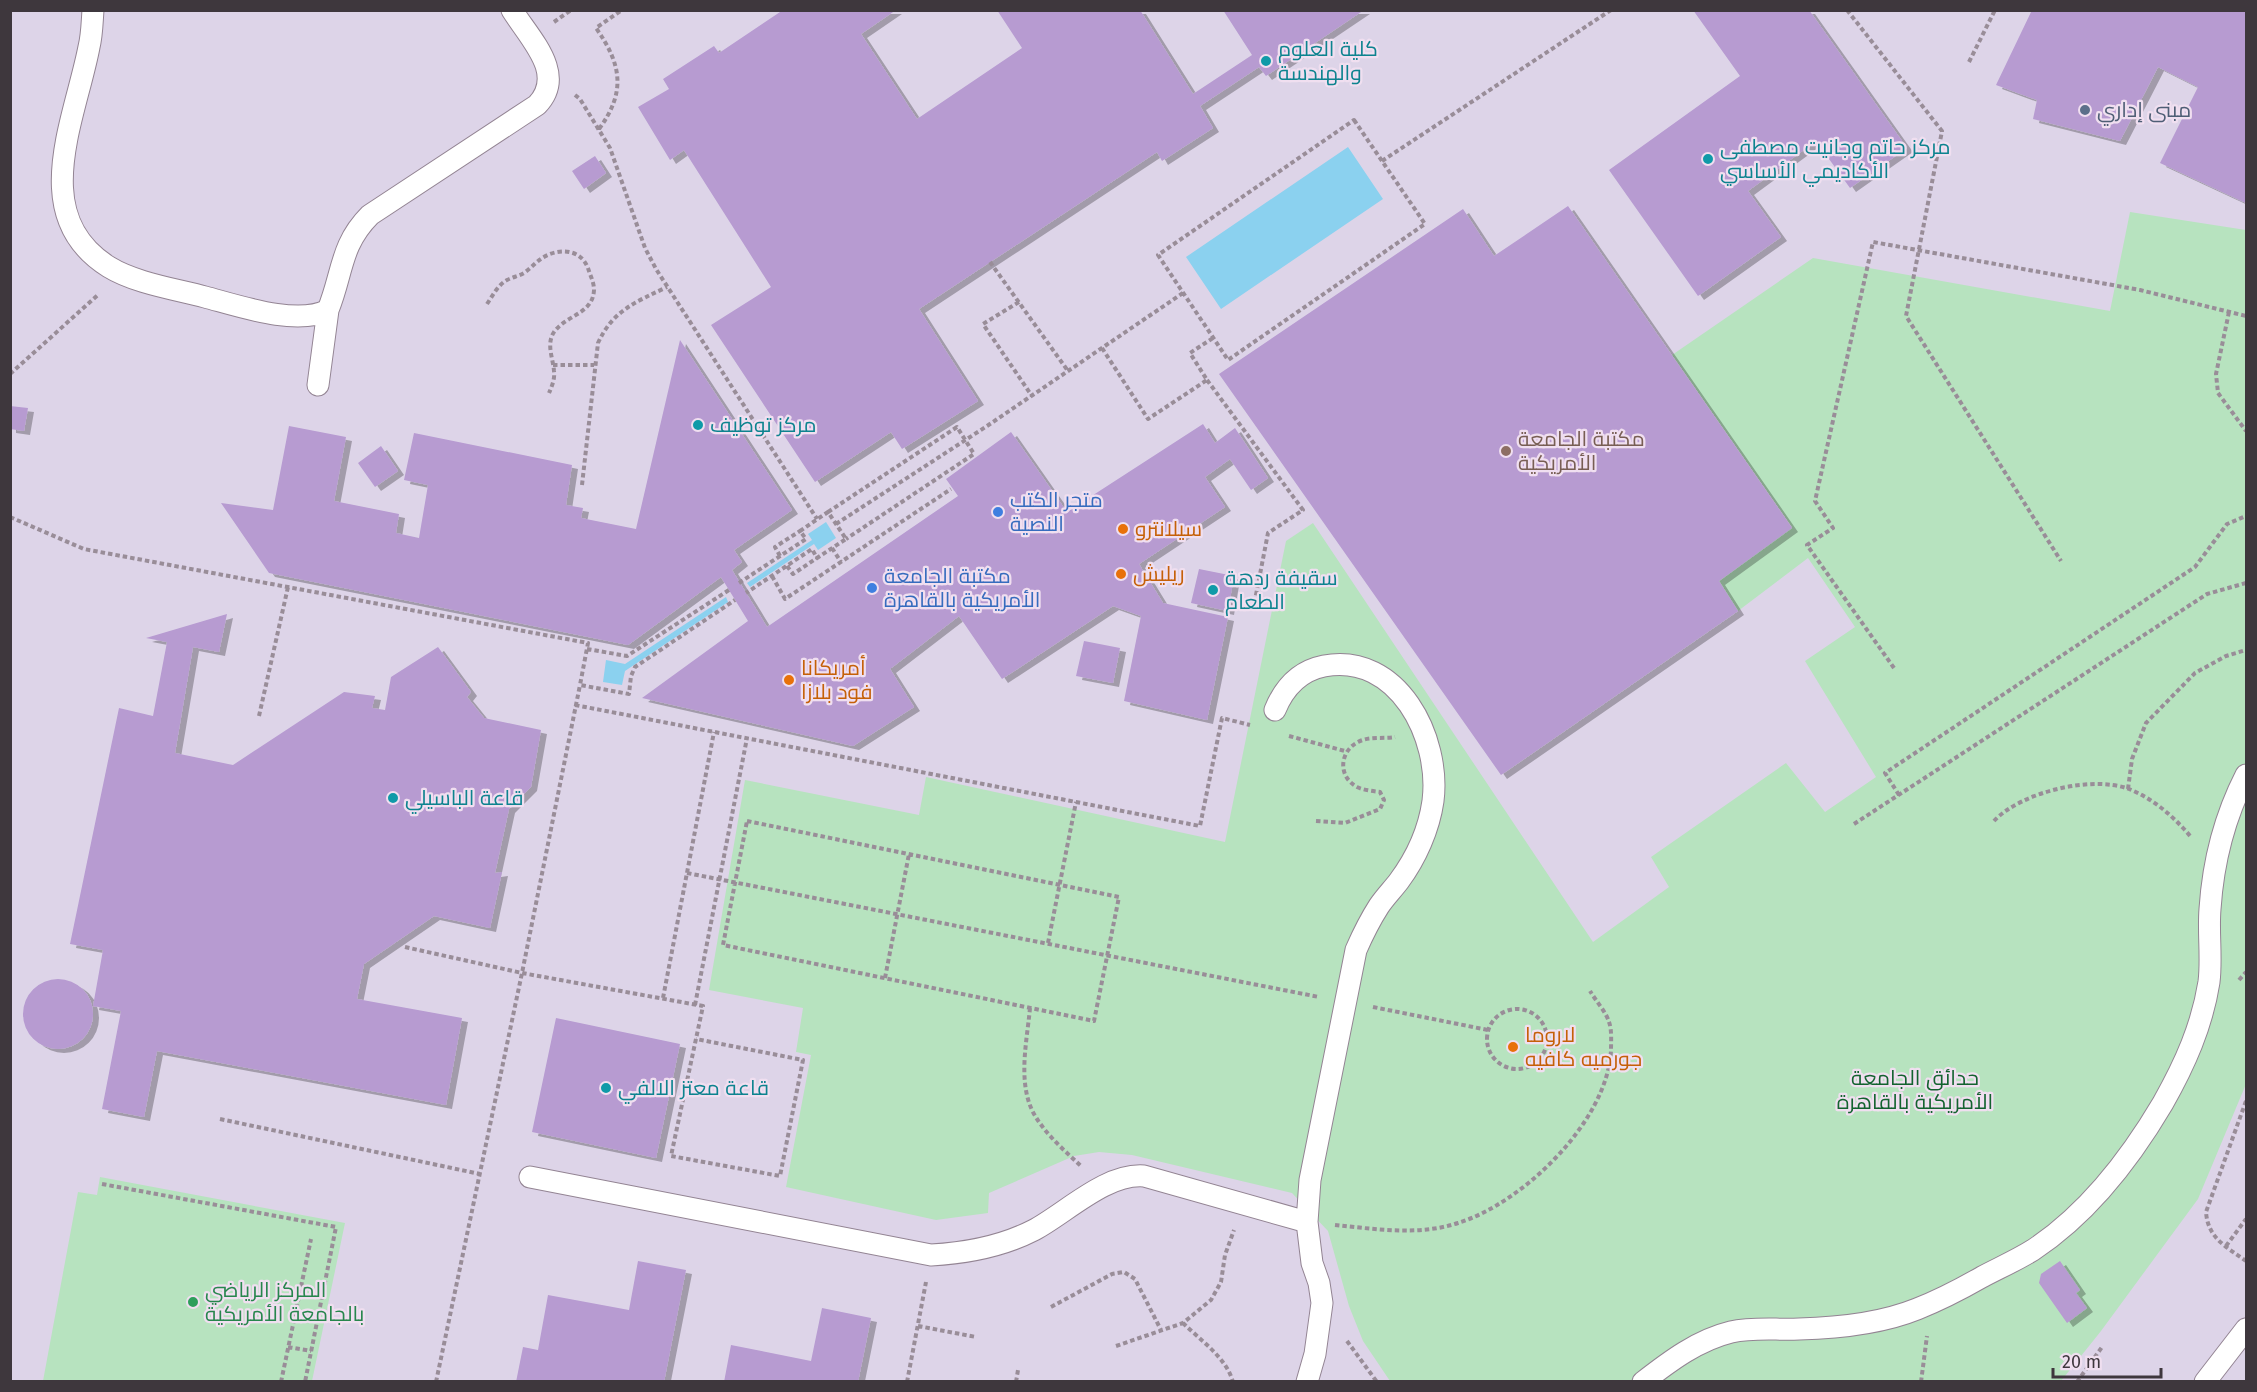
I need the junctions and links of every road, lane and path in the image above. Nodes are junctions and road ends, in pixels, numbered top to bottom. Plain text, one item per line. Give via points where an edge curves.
1 (93, 10) edge
2 (512, 10) edge
3 (622, 10) edge
4 (1611, 10) edge
5 (1847, 10) edge
6 (1995, 10) edge
7 (1969, 62) dead end
8 (548, 88) junction
9 (598, 129) junction
10 (1382, 161) junction
11 (1919, 250) junction
12 (990, 262) dead end
13 (121, 273) junction
14 (667, 286) junction
15 (1183, 293) junction
16 (1019, 302) junction
17 (487, 304) dead end
18 (328, 310) junction
19 (2229, 312) junction
20 (2247, 316) edge
21 (1214, 338) junction
22 (1102, 348) junction
23 (552, 365) junction
24 (594, 366) junction
25 (1068, 371) junction
26 (10, 374) edge
27 (1207, 380) junction
28 (318, 385) dead end
29 (549, 393) dead end
30 (1032, 396) junction
31 (2247, 431) edge
32 (966, 440) junction
33 (582, 485) dead end
34 (951, 489) dead end
35 (828, 512) junction
36 (2247, 516) edge
37 (10, 517) edge
38 (817, 519) junction
39 (836, 524) junction
40 (800, 531) junction
41 (846, 540) junction
42 (832, 548) junction
43 (780, 556) junction
44 (817, 558) junction
45 (2061, 561) dead end
46 (841, 562) junction
47 (787, 566) junction
48 (772, 576) junction
49 (740, 583) dead end
50 (2247, 583) edge
51 (288, 587) junction
52 (729, 590) dead end
53 (746, 593) dead end
54 (735, 600) dead end
55 (1255, 600) dead end
56 (586, 649) junction
57 (2247, 650) edge
58 (1894, 668) dead end
59 (580, 685) junction
60 (575, 705) junction
61 (1275, 710) dead end
62 (259, 716) dead end
63 (1419, 722) junction
64 (1248, 725) dead end
65 (714, 732) junction
66 (1279, 734) dead end
67 (747, 738) junction
68 (1345, 751) junction
69 (2247, 775) edge
70 (2128, 789) junction
71 (1899, 795) junction
72 (1076, 802) junction
73 (1994, 820) dead end
74 (1317, 821) dead end
75 (1854, 824) dead end
76 (909, 854) junction
77 (687, 873) junction
78 (720, 879) junction
79 (2214, 880) junction
80 (736, 882) junction
81 (1059, 885) junction
82 (897, 914) junction
83 (1048, 944) junction
84 (405, 947) dead end
85 (1108, 955) junction
86 (522, 973) junction
87 (885, 978) junction
88 (1590, 991) dead end
89 (663, 998) junction
90 (1346, 1002) junction
91 (695, 1005) junction
92 (1030, 1008) junction
93 (1488, 1030) junction
94 (696, 1039) junction
95 (2247, 1101) edge
96 (220, 1119) dead end
97 (480, 1174) junction
98 (530, 1177) dead end
99 (102, 1184) dead end
100 (1103, 1187) junction
101 (1243, 1204) junction
102 (2247, 1219) edge
103 (1307, 1222) junction
104 (311, 1239) dead end
105 (2226, 1246) junction
106 (932, 1255) junction
107 (2247, 1262) edge
108 (1932, 1303) junction
109 (1051, 1307) dead end
110 (1183, 1323) junction
111 (918, 1326) junction
112 (2247, 1329) edge
113 (1161, 1330) junction
114 (976, 1337) dead end
115 (1116, 1346) dead end
116 (288, 1347) junction
117 (2102, 1347) dead end
118 (311, 1351) junction
119 (1018, 1370) dead end
120 (2208, 1381) edge
121 (281, 1382) edge
122 (305, 1382) edge
123 (436, 1382) edge
124 (908, 1382) edge
125 (1016, 1382) edge
126 (1233, 1382) edge
127 (1307, 1382) edge
128 (1643, 1382) edge
129 (1921, 1382) edge
130 (2077, 1382) edge

1 - 13 lane via 90,46 65,149 62,193 66,215 77,236 92,254
2 - 8 lane via 545,60
3 - 9 path via 596,28 616,64 618,82 616,101
4 - 10 path
5 - 11 path via 1942,131
6 - 7 path
8 - 9 path via 564,88 575,94
8 - 18 lane via 537,105 370,215 358,227 349,241
9 - 14 path via 621,175 645,248
10 - 15 path via 1354,120 1158,255
10 - 21 path via 1425,224 1228,360
11 - 19 path via 2140,290
11 - 45 path via 1906,316
11 - 58 path via 1873,242 1815,501 1833,528 1807,545
12 - 16 path
13 - 18 lane via 293,317
13 - 26 path
14 - 24 path via 613,318 598,343
14 - 38 path
15 - 21 path
15 - 22 path
16 - 25 path
16 - 30 path via 983,324
17 - 23 path via 498,287 540,259 563,250 579,256 593,281 593,296 585,309 553,333
18 - 28 lane
19 - 20 path
19 - 31 path via 2216,374 2218,393
21 - 27 path via 1190,353
22 - 25 path
22 - 27 path via 1148,419
23 - 24 path
23 - 29 path via 553,384
24 - 33 path
25 - 30 path
27 - 55 path via 1303,510 1268,533
30 - 32 path
32 - 35 path via 957,427
32 - 39 path
32 - 41 path via 974,454
34 - 46 path
35 - 38 path
35 - 39 path
36 - 71 path via 2227,524 2195,567 1885,773
37 - 51 path via 84,549
38 - 40 path
39 - 41 path
40 - 43 path via 806,539
40 - 43 path via 774,547
41 - 42 path
42 - 44 path
42 - 46 path
43 - 49 path
44 - 47 path via 793,574
44 - 47 path via 812,549
46 - 48 path via 785,599
47 - 48 path
48 - 53 path
50 - 71 path via 2207,594
51 - 56 path via 588,643
51 - 62 path
52 - 56 path via 627,656
54 - 59 path via 635,667 628,694
56 - 59 path
57 - 70 path via 2195,672 2146,723 2132,759
59 - 60 path
60 - 65 path
60 - 86 path
61 - 63 lane via 1289,685 1300,676 1316,668 1352,665 1370,670 1393,685
63 - 68 path via 1393,738 1365,739
63 - 90 lane via 1432,758 1434,779 1429,820 1400,880 1365,928 1356,950
64 - 72 path via 1222,718 1200,826
65 - 67 path
65 - 77 path
66 - 68 path
67 - 72 path
67 - 78 path
68 - 74 path via 1343,768 1347,776 1358,788 1380,792 1384,800 1380,809 1346,823
69 - 79 lane via 2226,825
70 - 73 path via 2090,785 2048,792 2004,810
70 - 79 path via 2167,811 2184,828
71 - 75 path
72 - 81 path
76 - 80 path via 747,821
76 - 81 path
76 - 82 path
77 - 78 path
77 - 89 path
78 - 80 path
78 - 91 path
79 - 108 lane via 2209,979 2196,1036 2183,1068 2145,1134 2120,1169 2063,1227 2033,1250
80 - 82 path
80 - 87 path via 723,945
81 - 83 path
81 - 85 path via 1119,897
82 - 83 path
82 - 87 path
83 - 85 path
84 - 86 path
85 - 90 path
85 - 92 path via 1094,1021
86 - 89 path
86 - 97 path
87 - 92 path
88 - 103 path via 1610,1030 1610,1059 1602,1091 1558,1155 1522,1190 1479,1216 1433,1229
89 - 91 path
90 - 93 path
90 - 103 lane via 1313,1161
91 - 94 path via 703,1006
92 - 100 path via 1025,1082 1034,1114 1055,1141
93 - 93 path via 1489,1050 1501,1065 1511,1069 1530,1066 1544,1052 1546,1032 1528,1011 1518,1009 1500,1014
94 - 94 path via 671,1156 780,1176 803,1060
95 - 105 path via 2206,1212 2210,1231
96 - 97 path
97 - 123 path
98 - 106 lane
99 - 118 path via 336,1227
100 - 101 lane via 1125,1177 1144,1176
100 - 106 lane via 1010,1241 958,1254
101 - 103 lane
101 - 110 path via 1216,1291
102 - 105 path
103 - 127 lane via 1322,1303
104 - 116 path
105 - 107 path
106 - 111 path
108 - 128 lane via 1857,1325 1732,1332 1688,1350
108 - 129 path
109 - 113 path via 1112,1274 1124,1272 1135,1279
110 - 113 path
110 - 126 path via 1220,1359
111 - 114 path
111 - 124 path
112 - 120 lane
113 - 115 path
116 - 118 path
116 - 121 path
117 - 130 path
118 - 122 path
119 - 125 path

